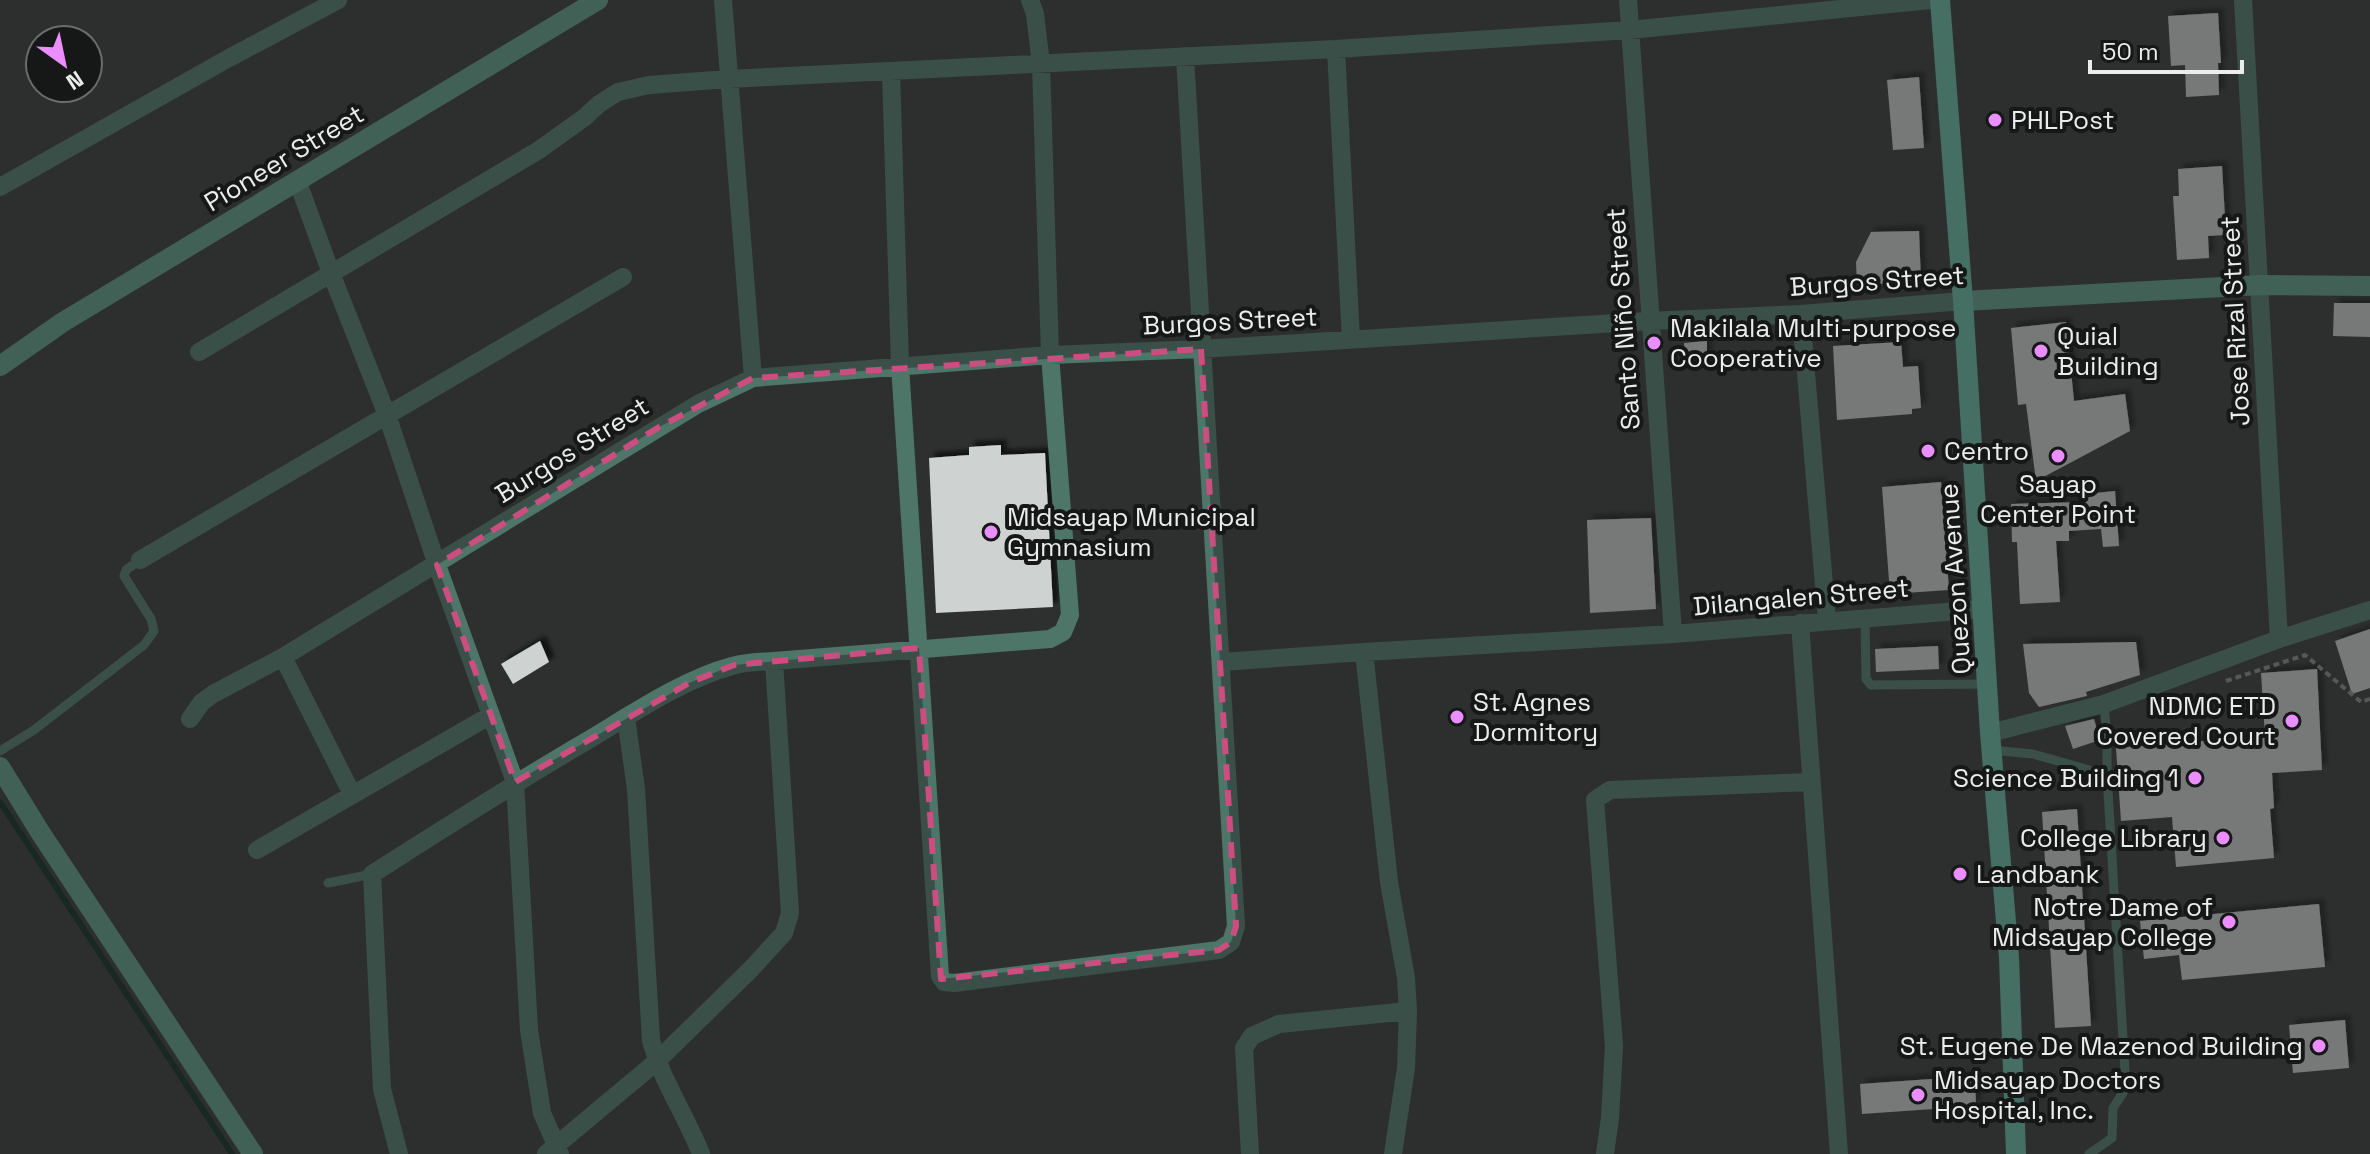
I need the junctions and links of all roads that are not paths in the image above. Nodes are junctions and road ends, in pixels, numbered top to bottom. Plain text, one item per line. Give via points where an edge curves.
1 (338, 0) edge
2 (598, 0) edge
3 (723, 0) edge
4 (1030, 0) edge
5 (1628, 0) edge
6 (1930, 0) edge
7 (1940, 0) edge
8 (2243, 0) edge
9 (1783, 7) edge
10 (1630, 30) junction
11 (1336, 49) junction
12 (1185, 56) junction
13 (1041, 64) junction
14 (891, 72) junction
15 (728, 79) junction
16 (297, 180) junction
17 (0, 187) edge
18 (331, 273) junction
19 (623, 277) dead end
20 (2260, 285) junction
21 (2370, 286) edge
22 (1963, 301) junction
23 (1801, 314) junction
24 (1649, 321) junction
25 (1351, 340) junction
26 (1201, 349) junction
27 (199, 352) dead end
28 (1050, 355) junction
29 (0, 366) edge
30 (900, 366) junction
31 (753, 378) junction
32 (387, 415) junction
33 (140, 560) joint
34 (437, 565) junction
35 (1983, 609) junction
36 (2370, 610) edge
37 (1865, 618) junction
38 (1827, 620) junction
39 (1800, 623) junction
40 (1673, 634) junction
41 (2279, 639) junction
42 (919, 648) junction
43 (1364, 652) junction
44 (283, 657) junction
45 (774, 661) junction
46 (1221, 662) junction
47 (1988, 684) junction
48 (2104, 704) junction
49 (491, 715) junction
50 (626, 718) junction
51 (190, 719) dead end
52 (1991, 741) junction
53 (0, 751) edge
54 (0, 767) edge
55 (2107, 775) junction
56 (515, 782) junction
57 (1812, 782) junction
58 (352, 794) junction
59 (257, 850) dead end
60 (372, 874) junction
61 (328, 883) dead end
62 (1408, 1011) junction
63 (656, 1062) junction
64 (554, 1151) edge
65 (253, 1154) edge
66 (399, 1154) edge
67 (701, 1154) edge
68 (1250, 1154) edge
69 (1393, 1154) edge
70 (1605, 1154) edge
71 (1839, 1154) edge
72 (2016, 1154) edge
73 (2089, 1154) edge

1 - 17 street
2 - 16 street, Pioneer Street
3 - 15 street
4 - 13 street
5 - 10 street, Santo Niño Street
6 - 9 street
7 - 22 main road, Quezon Avenue
8 - 20 street, Jose Rizal Street
9 - 10 street
10 - 11 street
10 - 24 street, Santo Niño Street
11 - 12 street
11 - 25 street
12 - 13 street
12 - 26 street
13 - 14 street
13 - 28 street
14 - 15 street
14 - 30 street
15 - 18 street via 618,92 539,150
15 - 31 street
16 - 18 street
16 - 29 street, Pioneer Street
18 - 27 street
18 - 32 street
19 - 32 street
20 - 21 street, Burgos Street
20 - 22 street, Burgos Street
20 - 41 street, Jose Rizal Street
22 - 23 street, Burgos Street
22 - 35 main road, Quezon Avenue
23 - 24 street, Burgos Street
23 - 38 street
24 - 25 street, Burgos Street
24 - 40 street, Santo Niño Street
25 - 26 street, Burgos Street
26 - 28 street, Burgos Street
26 - 46 street
28 - 30 street, Burgos Street
28 - 42 street via 1070,615 1063,632 1050,639
30 - 31 street, Burgos Street
30 - 42 street
31 - 34 street, Burgos Street via 659,427
32 - 33 street
32 - 34 street
33 - 53 lane via 124,576 151,619 154,631 144,645
34 - 44 street, Burgos Street
34 - 49 street
35 - 37 street, Dilangalen Street
35 - 47 main road, Quezon Avenue
36 - 41 street
37 - 38 street, Dilangalen Street
37 - 47 lane via 1866,679 1871,685
38 - 39 street, Dilangalen Street
39 - 40 street, Dilangalen Street
39 - 57 street
40 - 43 street, Dilangalen Street
41 - 48 street
42 - 45 street
42 - 46 street via 940,976 954,983 1219,950 1231,942 1236,926
43 - 46 street, Dilangalen Street
43 - 62 street
44 - 51 street, Burgos Street via 213,694
44 - 58 street
45 - 50 street via 715,672
45 - 63 street via 790,913 774,946
47 - 52 main road, Quezon Avenue
48 - 52 street
48 - 55 lane
49 - 56 street
49 - 58 street
50 - 56 street
50 - 63 street
52 - 55 lane
52 - 72 main road, Quezon Avenue via 2009,957
54 - 65 street
55 - 73 lane via 2126,1088 2113,1108 2112,1138
56 - 60 street
56 - 64 street via 529,1030 542,1113
57 - 70 street via 1610,790 1595,800 1614,1046
57 - 71 street
58 - 59 street
60 - 61 lane
60 - 66 street via 382,1089
62 - 68 street via 1279,1024 1252,1036 1244,1048
62 - 69 street
63 - 64 street
63 - 67 street

